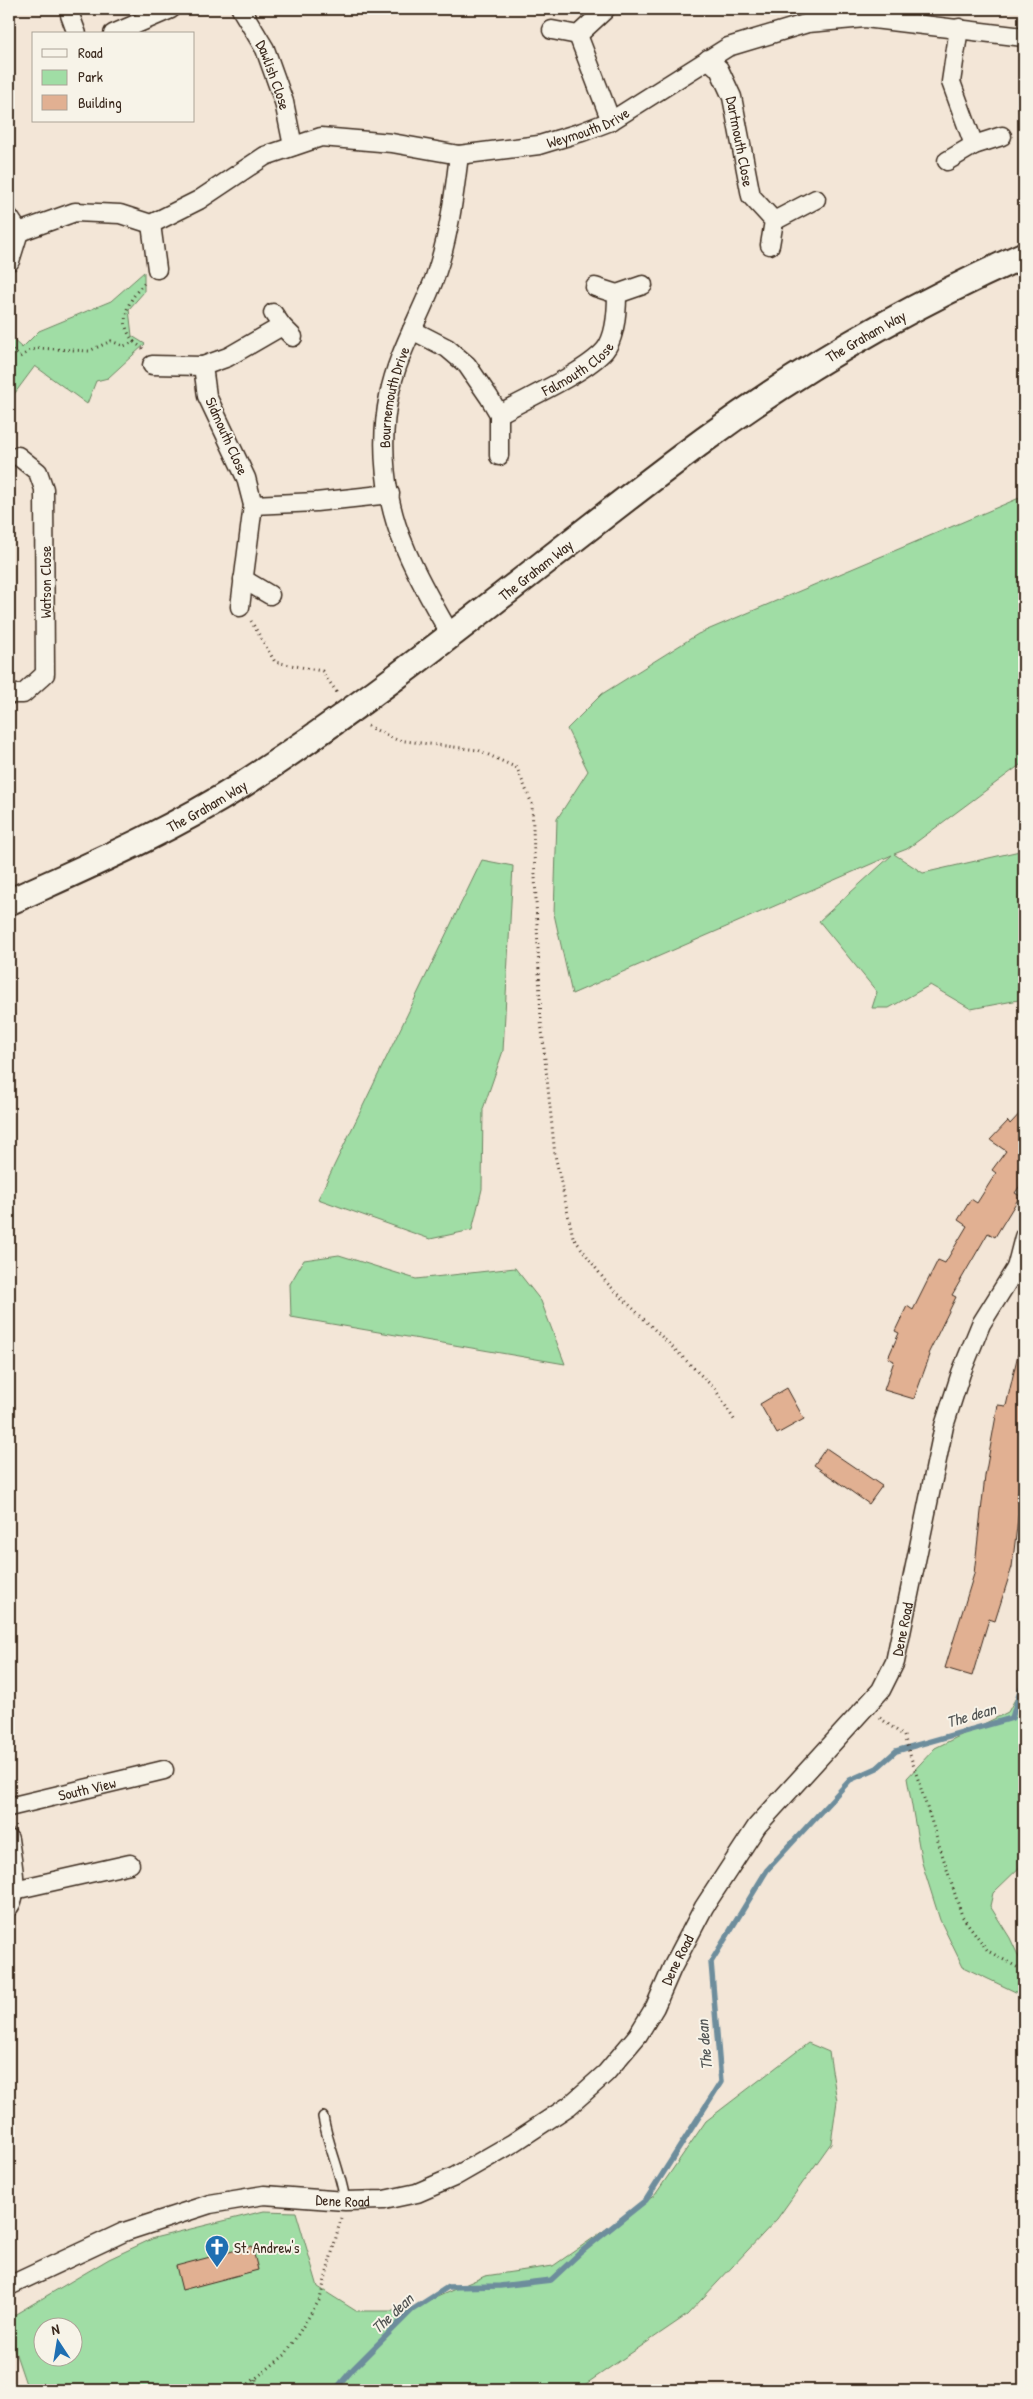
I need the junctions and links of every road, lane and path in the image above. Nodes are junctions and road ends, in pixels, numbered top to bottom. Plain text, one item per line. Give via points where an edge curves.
1 (171, 9) edge
2 (241, 9) edge
3 (605, 10) dead end
4 (70, 15) dead end
5 (959, 28) junction
6 (552, 30) dead end
7 (76, 32) edge
8 (118, 32) edge
9 (578, 35) junction
10 (1024, 37) edge
11 (708, 60) junction
12 (611, 121) junction
13 (1002, 136) dead end
14 (974, 144) junction
15 (293, 146) junction
16 (459, 155) junction
17 (947, 161) dead end
18 (816, 199) dead end
19 (9, 217) edge
20 (774, 221) junction
21 (151, 224) junction
22 (19, 232) junction
23 (770, 245) dead end
24 (1024, 255) edge
25 (10, 261) dead end
26 (158, 269) joint
27 (643, 285) dead end
28 (595, 286) dead end
29 (617, 294) junction
30 (283, 325) dead end
31 (412, 330) junction
32 (134, 342) junction
33 (9, 347) edge
34 (152, 365) joint
35 (203, 366) junction
36 (499, 414) junction
37 (18, 456) dead end
38 (499, 456) dead end
39 (390, 494) junction
40 (254, 505) junction
41 (243, 578) junction
42 (270, 595) dead end
43 (240, 607) joint
44 (451, 636) junction
45 (9, 694) edge
46 (357, 718) junction
47 (48, 884) junction
48 (9, 887) edge
49 (9, 902) edge
50 (1024, 1237) edge
51 (1020, 1264) edge
52 (735, 1421) dead end
53 (886, 1723) dead end
54 (164, 1770) dead end
55 (9, 1807) edge
56 (9, 1839) edge
57 (130, 1864) dead end
58 (11, 1898) edge
59 (1024, 1971) edge
60 (323, 2117) dead end
61 (345, 2201) junction
62 (9, 2286) edge
63 (256, 2378) junction
64 (241, 2390) edge
65 (254, 2390) edge

1 - 8 street
2 - 15 street, Dawlish Close via 265,50 284,102
3 - 9 street
4 - 7 street
5 - 10 street, Weymouth Drive
5 - 11 street, Weymouth Drive via 865,18 808,23 728,47
5 - 14 street via 951,82
6 - 9 street
9 - 12 street
11 - 12 street, Weymouth Drive
11 - 20 street, Dartmouth Close via 719,69 732,96 751,196
12 - 16 street, Weymouth Drive via 539,145
13 - 14 street
14 - 17 street
15 - 16 street, Weymouth Drive via 321,138 392,143
15 - 21 street, Weymouth Drive via 265,156 199,200
16 - 31 street, Bournemouth Drive via 451,222 435,276
18 - 20 street
19 - 22 street
20 - 23 street
21 - 22 street via 120,214 75,212
21 - 26 street
22 - 25 street
24 - 44 main road, The Graham Way via 959,285 791,380 706,438
26 - 32 path via 147,276 126,308 127,334
27 - 29 street
28 - 29 street
29 - 36 street, Falmouth Close via 616,317 606,349 584,367
30 - 35 street via 228,357
31 - 36 street via 447,348 467,365
31 - 39 street, Bournemouth Drive via 388,398 385,463
32 - 33 path via 124,346 112,341 89,351 38,348 20,357
32 - 34 path via 150,353
34 - 35 street
35 - 40 street, Sidmouth Close via 207,396 246,478
36 - 38 street
37 - 45 street, Watson Close via 38,472 44,489 45,674 23,694
39 - 40 street
39 - 44 street, Bournemouth Drive via 404,546
40 - 41 street, Sidmouth Close
41 - 42 street
41 - 43 street, Sidmouth Close
43 - 46 path via 275,662 322,671
44 - 46 main road, The Graham Way
46 - 47 main road, The Graham Way via 157,833
46 - 52 path via 397,740 478,750 517,768 532,804 541,1021 555,1155 573,1237 606,1282 715,1389
47 - 48 main road, The Graham Way
47 - 49 main road, The Graham Way
50 - 51 street, Dene Road
51 - 61 street, Dene Road via 982,1324 961,1372 942,1435 895,1662 881,1690 757,1826 704,1907 655,2008 638,2035 606,2073 569,2106 454,2177 417,2193 384,2200
53 - 59 path via 904,1736 962,1916 988,1951
54 - 55 street, South View
56 - 58 street
57 - 58 street
60 - 61 lane
61 - 62 street, Dene Road via 264,2195 210,2204 124,2232
61 - 63 path via 320,2299 285,2355
63 - 64 path
63 - 65 path

